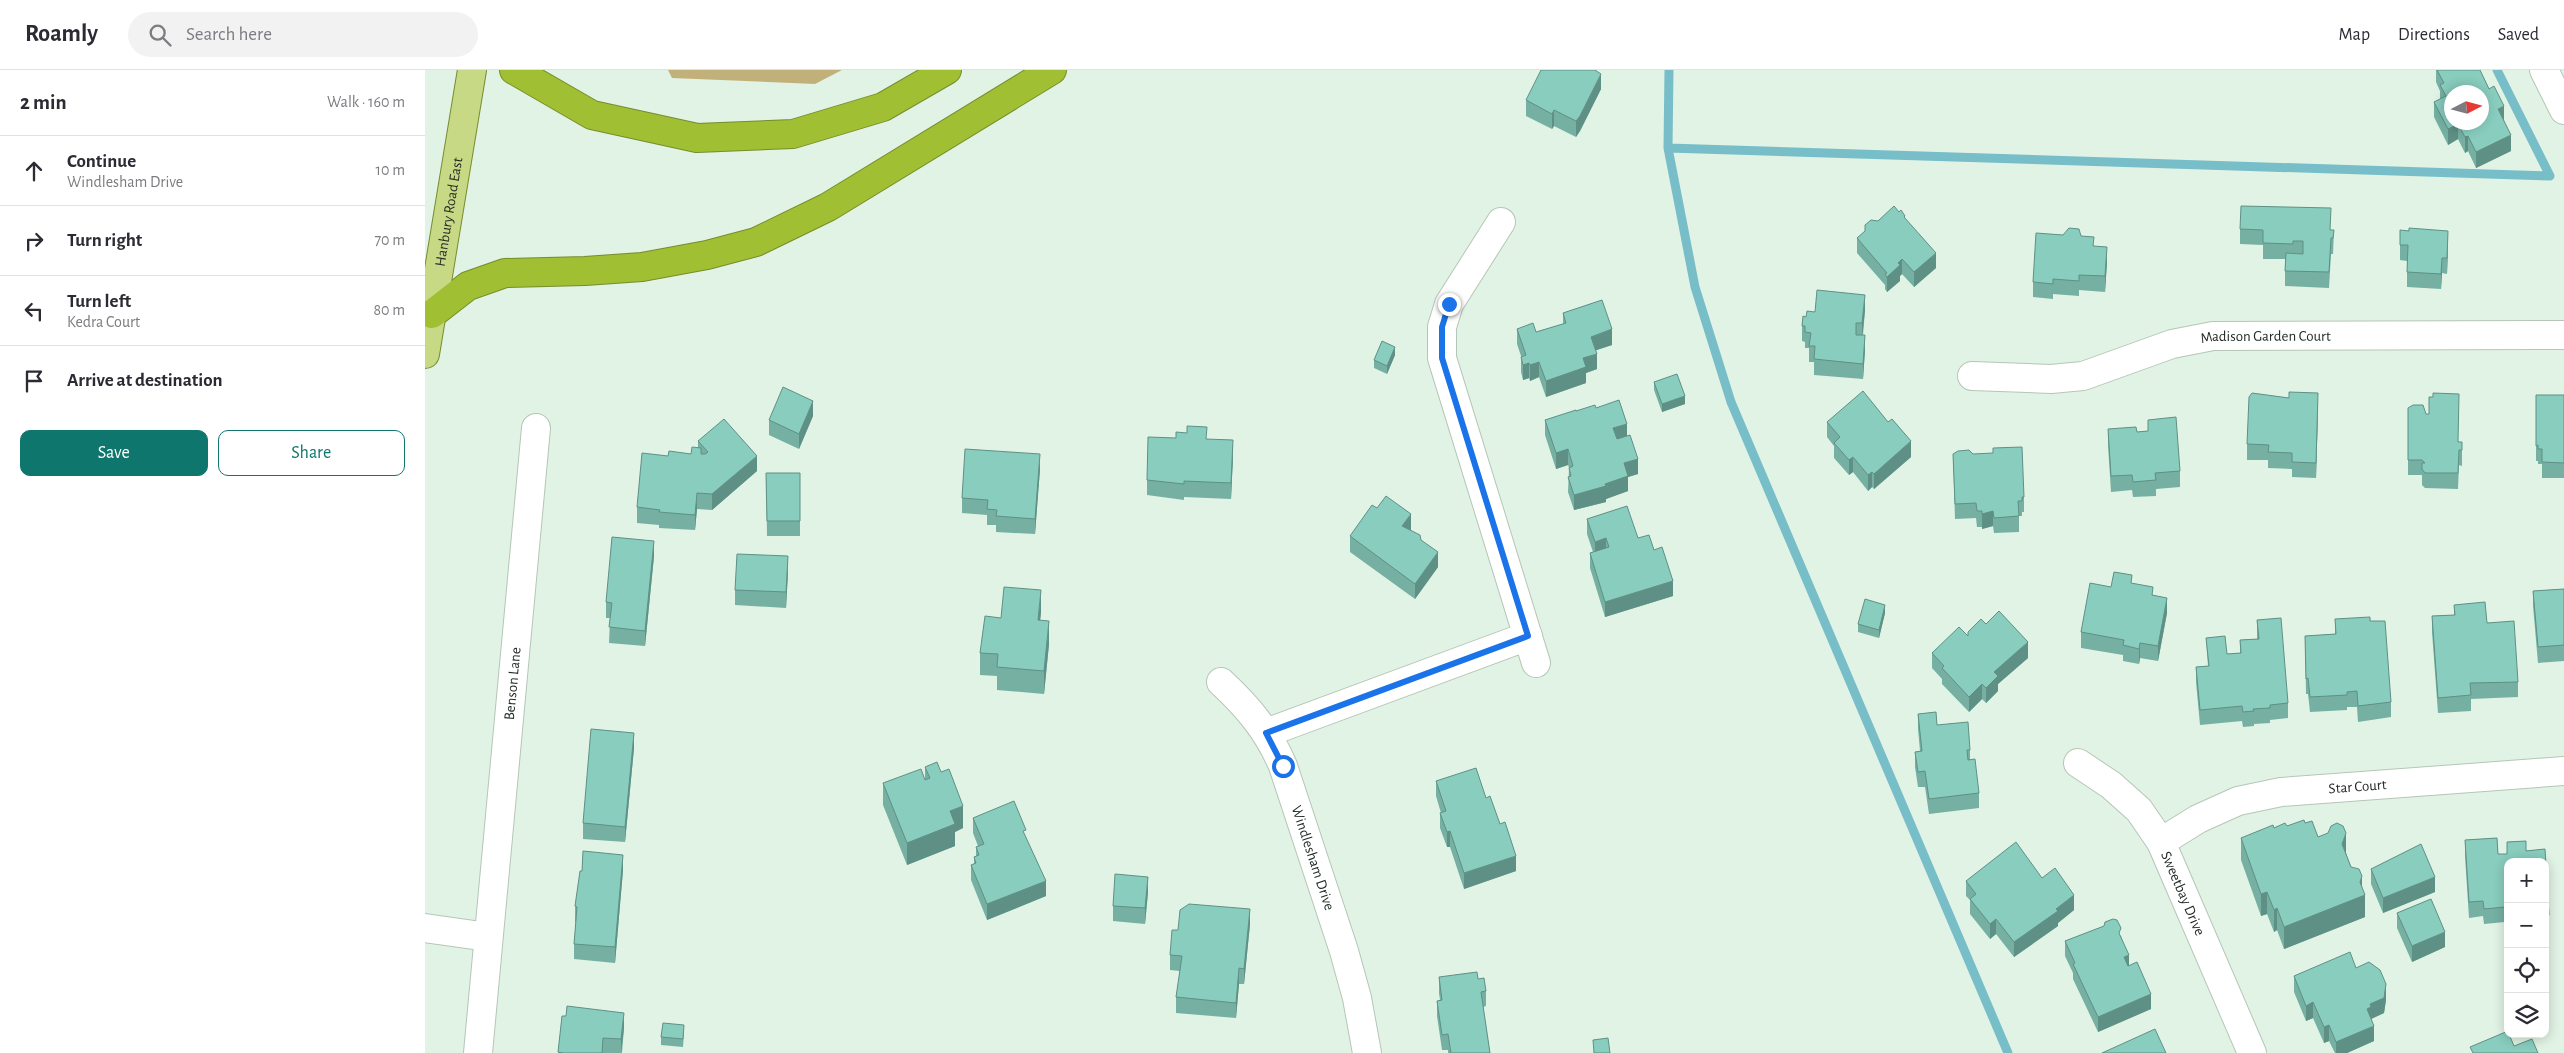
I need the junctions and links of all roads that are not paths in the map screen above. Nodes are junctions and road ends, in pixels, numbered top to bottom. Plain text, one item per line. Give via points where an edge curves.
1 (472, 70) edge
2 (514, 70) edge
3 (947, 70) edge
4 (1052, 70) edge
5 (2545, 70) edge
6 (2564, 110) edge
7 (1501, 222) dead end
8 (432, 314) junction
9 (2564, 335) edge
10 (425, 354) edge
11 (1973, 376) dead end
12 (536, 428) dead end
13 (1528, 636) junction
14 (1536, 663) dead end
15 (1221, 682) dead end
16 (1266, 733) junction
17 (2078, 763) dead end
18 (2564, 771) edge
19 (2161, 842) junction
20 (425, 928) edge
21 (488, 937) junction
22 (478, 1053) edge
23 (1367, 1053) edge
24 (2252, 1053) edge

1 - 8 main road, Hanbury Road East
2 - 3 highway via 591,115 697,138 793,134 883,107
4 - 8 highway via 828,207 756,242 642,267 585,272 505,273 468,286
5 - 6 street
7 - 13 street via 1449,304 1442,327 1442,358
8 - 10 main road, Hanbury Road East
9 - 11 street, Madison Garden Court via 2213,336 2172,344 2083,376 2051,379
12 - 21 street, Benson Lane
13 - 14 street
13 - 16 street
15 - 16 street, Windlesham Drive via 1249,708
16 - 23 street, Windlesham Drive via 1283,766 1344,951
17 - 19 street, Sweetbay Drive via 2111,784 2139,810
18 - 19 street, Star Court via 2281,792 2239,801 2198,819
19 - 24 street, Sweetbay Drive
20 - 21 street
21 - 22 street, Benson Lane

